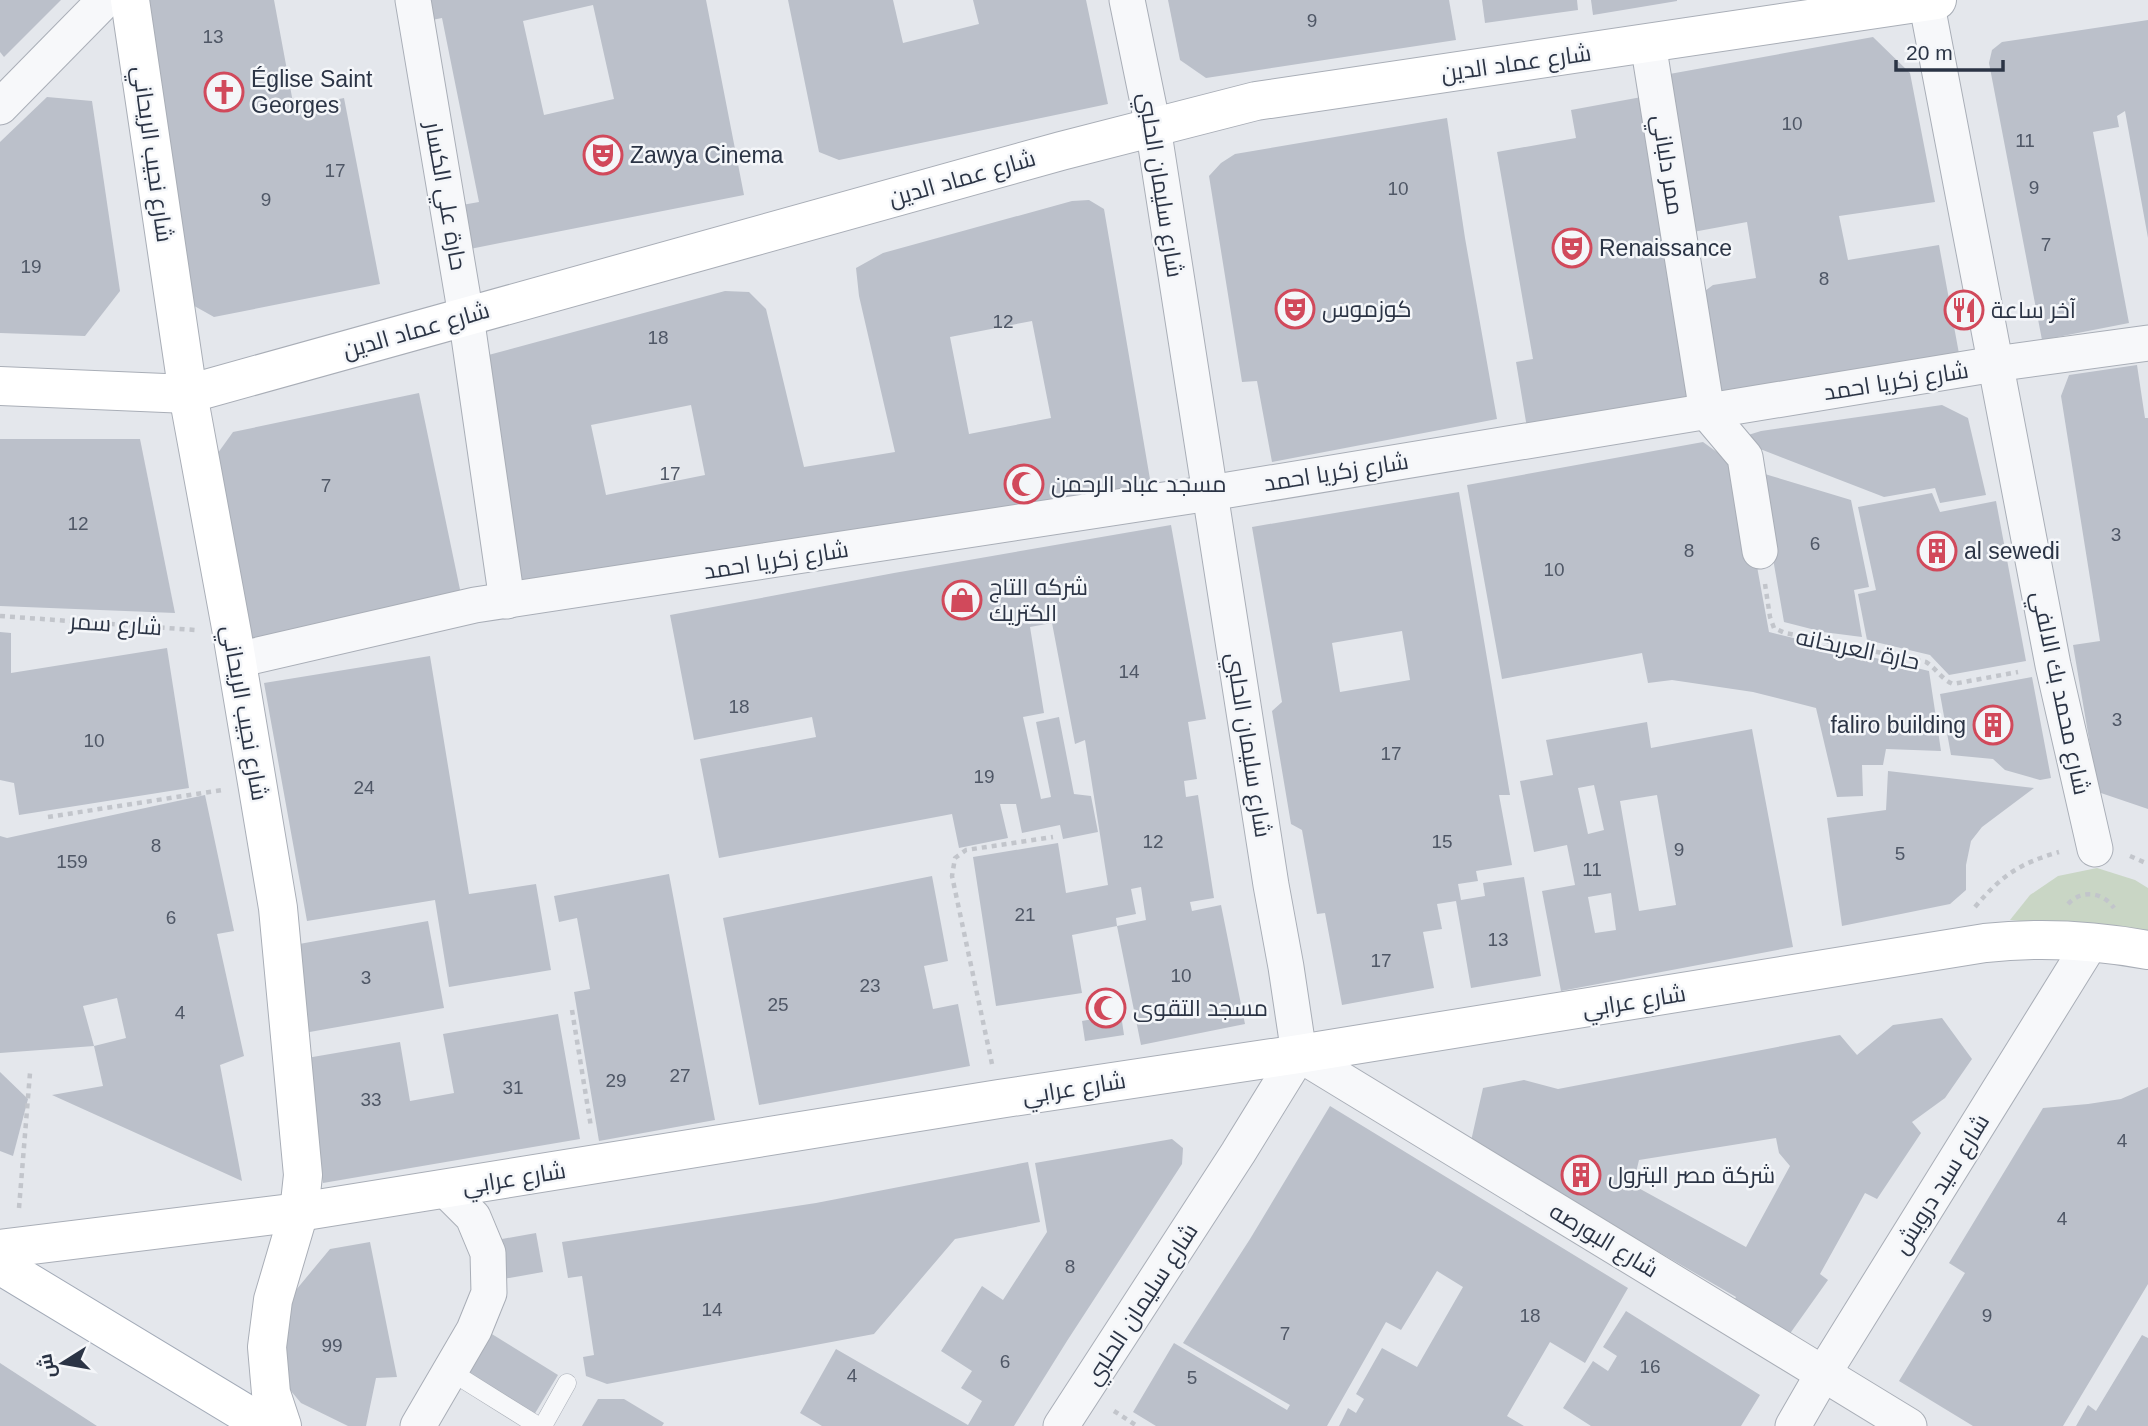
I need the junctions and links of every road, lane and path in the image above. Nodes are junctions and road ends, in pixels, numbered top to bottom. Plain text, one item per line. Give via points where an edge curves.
1 (104, 0) edge
2 (130, 0) edge
3 (413, 0) edge
4 (1127, 0) edge
5 (1929, 1) edge
6 (1648, 43) junction
7 (0, 107) edge
8 (1153, 127) junction
9 (466, 316) junction
10 (2148, 343) edge
11 (1995, 365) junction
12 (0, 386) edge
13 (188, 394) junction
14 (1707, 412) junction
15 (1210, 493) junction
16 (1760, 551) joint
17 (507, 601) junction
18 (0, 616) edge
19 (234, 647) junction
20 (2053, 665) junction
21 (258, 785) junction
22 (48, 817) dead end
23 (1053, 837) dead end
24 (2095, 849) junction
25 (2148, 864) edge
26 (2091, 942) junction
27 (1954, 950) junction
28 (2148, 950) edge
29 (572, 1010) dead end
30 (1299, 1054) junction
31 (30, 1073) dead end
32 (999, 1100) junction
33 (597, 1164) junction
34 (445, 1189) junction
35 (299, 1212) junction
36 (4, 1260) edge
37 (450, 1371) junction
38 (1823, 1374) junction
39 (567, 1383) dead end
40 (266, 1426) edge
41 (282, 1426) edge
42 (418, 1426) edge
43 (541, 1426) edge
44 (1061, 1426) edge
45 (1793, 1426) edge
46 (1909, 1426) edge

1 - 7 street
2 - 13 street, شارع نجيب الريحاني
3 - 9 street, حارة علي الكسار
4 - 8 street, شارع سليمان الحلبي
5 - 6 street, شارع عماد الدين
5 - 11 street, شارع محمد بك الالفي
6 - 8 street, شارع عماد الدين via 1256,101
6 - 14 street, ممر دلباني
8 - 9 street, شارع عماد الدين
8 - 15 street, شارع سليمان الحلبي
9 - 13 street, شارع عماد الدين
9 - 17 street, حارة علي الكسار
10 - 11 street, شارع زكريا احمد
11 - 14 street, شارع زكريا احمد
11 - 20 street, شارع محمد بك الالفي
12 - 13 street, شارع عماد الدين
13 - 19 street, شارع نجيب الريحاني
14 - 15 street, شارع زكريا احمد
14 - 16 street via 1745,457
15 - 17 street, شارع زكريا احمد
15 - 30 street, شارع سليمان الحلبي
16 - 20 path, حارة العربخانه via 1770,617 1774,628 1785,633 1926,662 1954,684
17 - 19 street, شارع زكريا احمد
18 - 19 path, شارع سمر
19 - 21 street, شارع نجيب الريحاني
20 - 24 street, شارع محمد بك الالفي
21 - 22 path
21 - 35 street, شارع نجيب الريحاني via 278,908 303,1175
23 - 32 path via 966,850 955,858 952,876
24 - 25 path via 2133,856
24 - 27 path via 2058,852 2024,864 1993,885 1969,914
26 - 27 street, شارع عرابي via 2018,939
26 - 28 street, شارع عرابي
26 - 38 street, شارع سيد درويش
27 - 30 street, شارع عرابي
29 - 33 path
30 - 32 street, شارع عرابي
30 - 38 street, شارع البورصه
30 - 44 street, شارع سليمان الحلبي
31 - 36 path
32 - 33 street, شارع عرابي
33 - 34 street, شارع عرابي
34 - 35 street, شارع عرابي
34 - 37 street via 473,1217 488,1253 489,1293
35 - 36 street, شارع عرابي
35 - 41 street, شارع نجيب الريحاني via 273,1300 267,1347 271,1394
36 - 40 street
37 - 42 street
37 - 43 lane
38 - 45 street, شارع سيد درويش
38 - 46 street, شارع البورصه
39 - 43 lane

